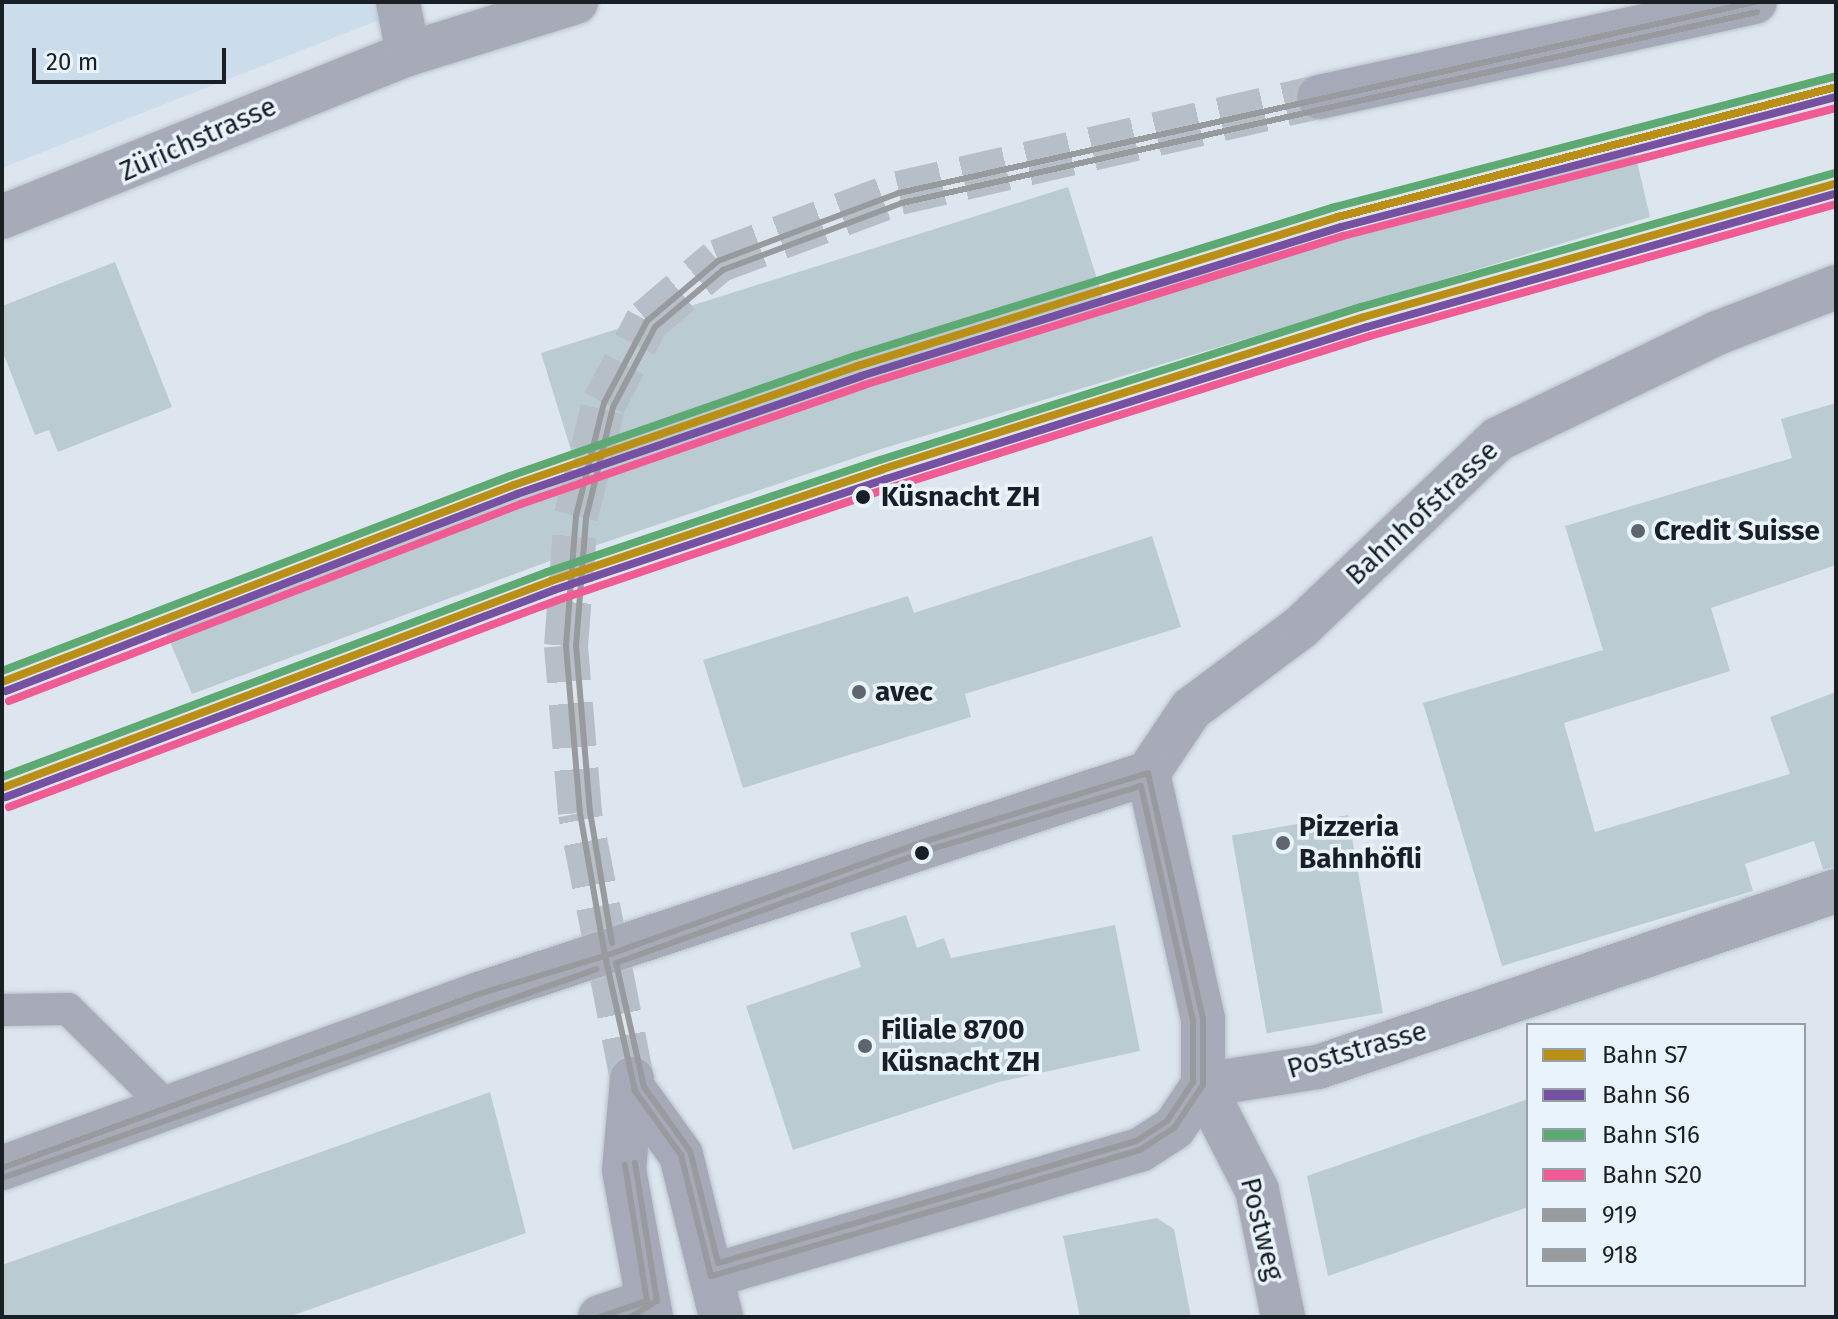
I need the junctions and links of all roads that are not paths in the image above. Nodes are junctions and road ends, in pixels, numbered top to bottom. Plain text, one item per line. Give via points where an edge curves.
1 (398, 2) edge
2 (576, 2) edge
3 (1755, 2) edge
4 (408, 54) junction
5 (1319, 97) tunnel mouth
6 (2, 217) edge
7 (1836, 287) edge
8 (1148, 773) junction
9 (1836, 891) edge
10 (2, 1010) edge
11 (1203, 1085) junction
12 (171, 1111) junction
13 (2, 1168) edge
14 (716, 1297) edge
15 (649, 1309) edge
16 (600, 1317) edge
17 (1283, 1317) edge

1 - 4 street
2 - 4 street, Zürichstrasse
3 - 5 main road
4 - 6 street, Zürichstrasse
7 - 8 street, Bahnhofstrasse via 1717,333 1498,439 1301,627 1191,709
8 - 11 street, Postweg via 1203,1020
8 - 12 street via 479,994
9 - 11 street, Poststrasse via 1318,1067
10 - 12 lane via 68,1009
11 - 14 street via 1174,1128 1140,1150
11 - 17 street, Postweg via 1257,1190
12 - 13 street
14 - 15 main road via 681,1155 633,1085 624,1170
15 - 16 street

